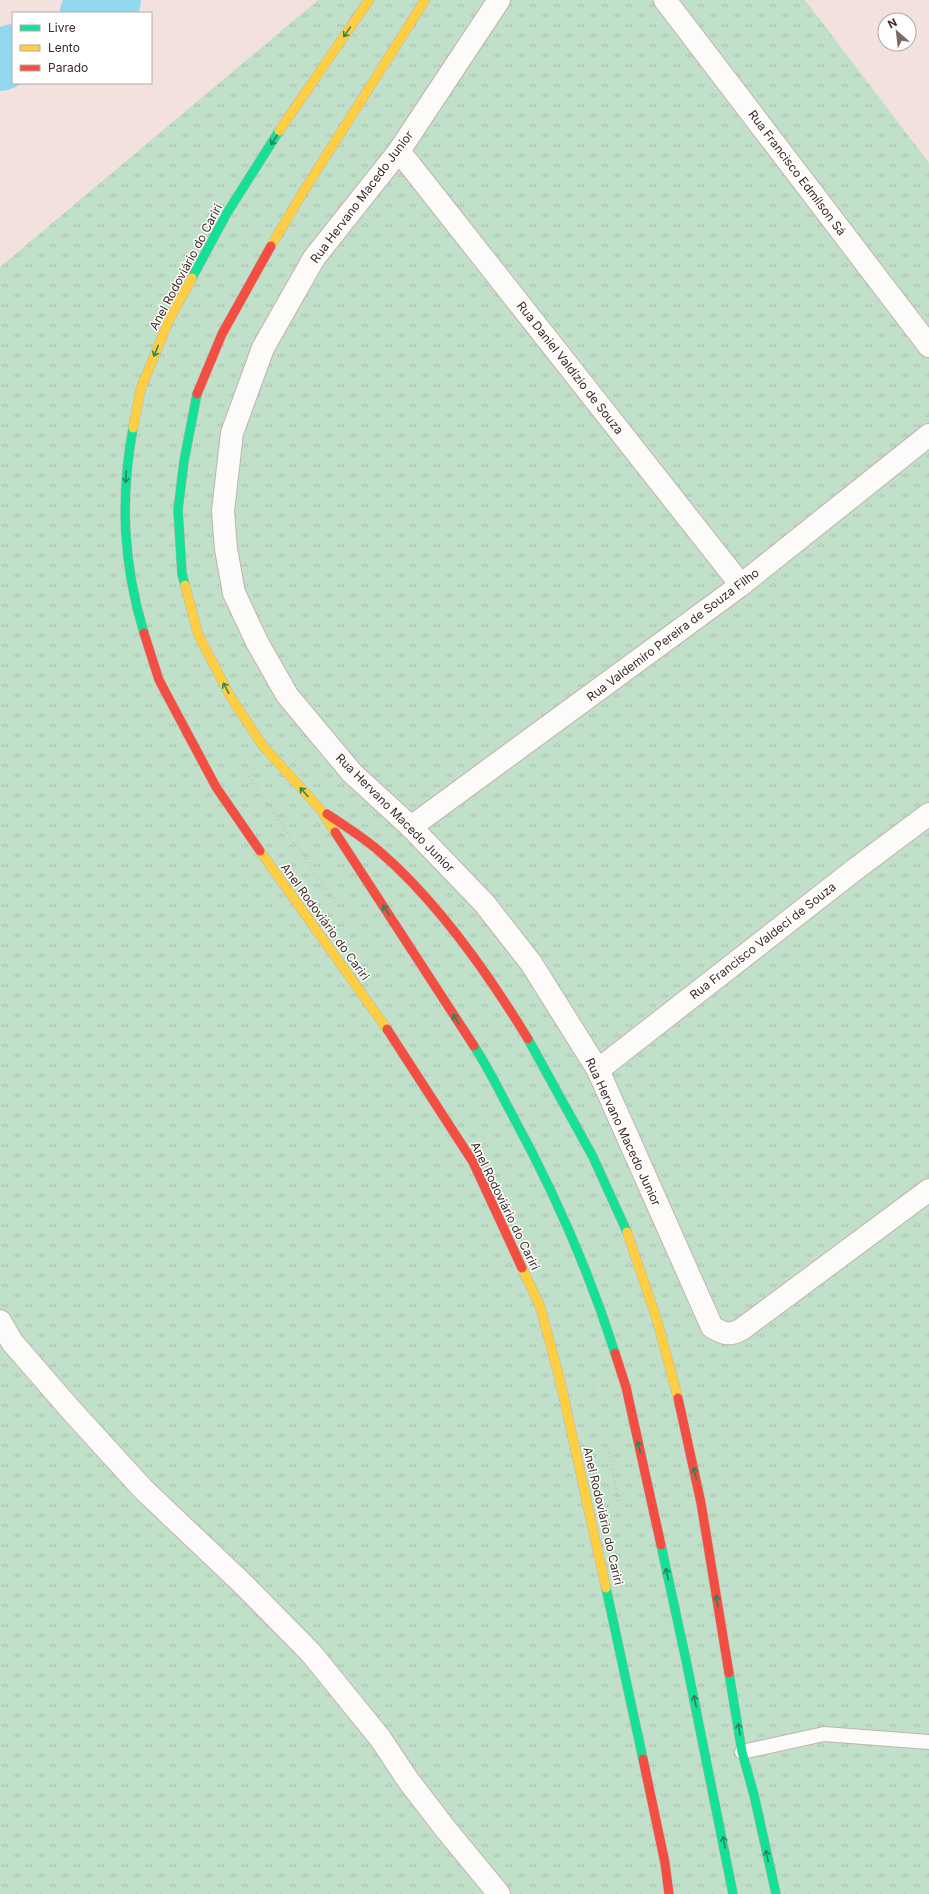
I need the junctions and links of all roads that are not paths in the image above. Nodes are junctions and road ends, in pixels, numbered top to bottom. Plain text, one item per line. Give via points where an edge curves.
1 (369, 0) edge
2 (425, 0) edge
3 (499, 0) edge
4 (666, 0) edge
5 (399, 151) junction
6 (929, 346) edge
7 (929, 435) edge
8 (741, 585) junction
9 (321, 810) junction
10 (929, 814) edge
11 (411, 827) junction
12 (598, 1070) junction
13 (929, 1190) edge
14 (0, 1321) edge
15 (929, 1742) edge
16 (742, 1752) junction
17 (499, 1894) edge
18 (669, 1894) edge
19 (733, 1894) edge
20 (776, 1894) edge

1 -> 18 main road, Anel Rodoviário do Cariri via 300,99 227,213 169,320 141,388 127,462 124,512 127,556 136,606 159,680 216,788 387,1028 473,1162 540,1306 560,1380 630,1691
9 -> 2 main road via 263,746 230,696 198,634 182,574 178,510 184,461 198,389 222,334 303,192
3 - 5 street, Rua Hervano Macedo Junior
4 - 6 street, Rua Francisco Edmílson Sá
5 - 8 street, Rua Daniel Valdízio de Souza
5 - 11 street, Rua Hervano Macedo Junior via 314,258 263,348 232,433 223,510 226,549 234,594 287,695 352,772
7 - 8 street, Rua Valdemiro Pereira de Souza Filho
8 - 11 street, Rua Valdemiro Pereira de Souza Filho
16 -> 9 main road via 697,1480 665,1346 638,1260 612,1194 539,1058 510,1009 474,959 430,903 387,858
19 -> 9 main road via 686,1660 626,1387 599,1303 571,1232 523,1134 478,1052
10 - 12 street, Rua Francisco Valdeci de Souza
11 - 12 street, Rua Hervano Macedo Junior via 484,903 531,963
12 - 13 street, Rua Hervano Macedo Junior via 707,1318 712,1327 726,1334 734,1334 758,1318
14 - 17 street via 12,1342 143,1489 311,1653 380,1738 444,1827
15 - 16 lane via 824,1734
20 -> 16 main road

